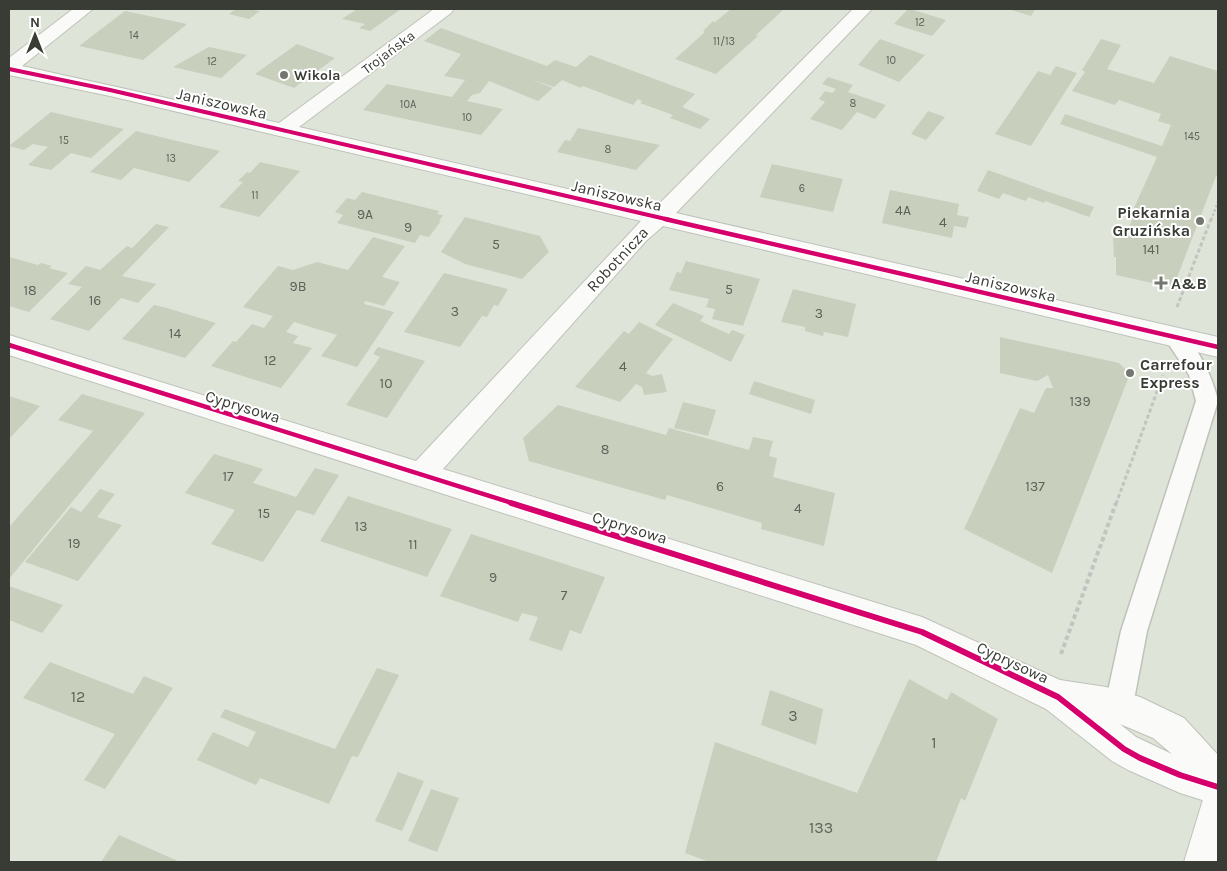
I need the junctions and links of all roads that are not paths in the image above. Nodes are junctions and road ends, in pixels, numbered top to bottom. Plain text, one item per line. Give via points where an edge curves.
1 (84, 9) edge
2 (444, 9) edge
3 (863, 9) edge
4 (9, 68) edge
5 (283, 130) junction
6 (658, 217) junction
7 (1174, 326) junction
8 (9, 346) edge
9 (1218, 347) edge
10 (422, 475) junction
11 (1058, 697) junction
12 (1118, 705) junction
13 (1218, 783) edge
14 (1218, 787) edge
15 (1218, 806) edge
16 (1202, 862) edge

1 - 4 street
2 - 5 street, Trojańska
3 - 6 street, Robotnicza
4 - 5 street, Janiszowska
5 - 6 street, Janiszowska
6 - 7 street, Janiszowska
6 - 10 street, Robotnicza
7 - 9 street, Janiszowska
7 - 12 lane via 1205,388 1207,402 1134,631
8 - 10 street, Cyprysowa
10 - 11 street, Cyprysowa via 922,632
11 - 12 street, Cyprysowa
11 - 14 street, Cyprysowa via 1124,750 1156,766
12 - 13 street, Cyprysowa via 1170,729
15 - 16 street

